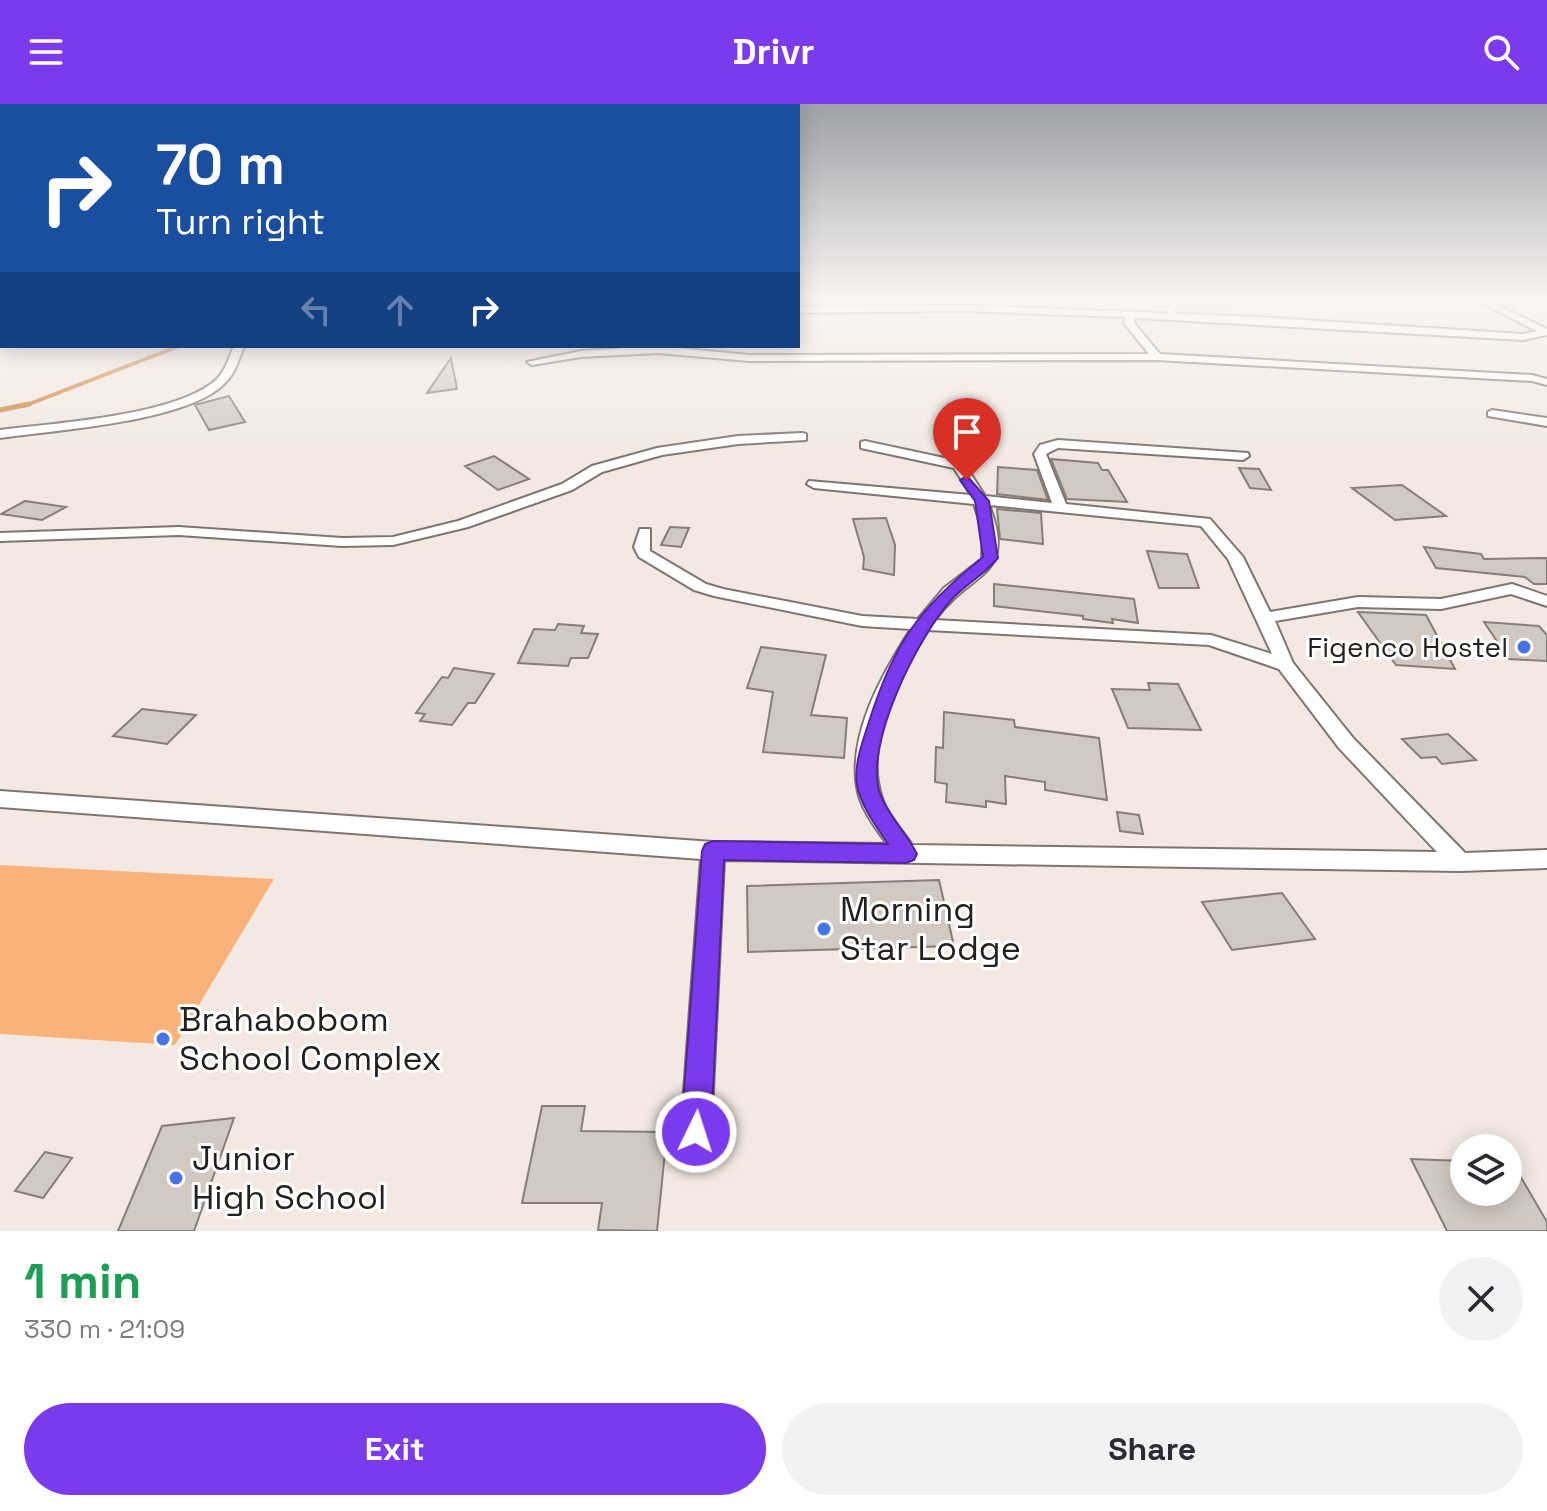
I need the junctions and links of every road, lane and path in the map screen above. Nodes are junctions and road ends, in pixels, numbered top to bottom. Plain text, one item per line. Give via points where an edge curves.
1 (236, 354) edge
2 (586, 354) edge
3 (710, 354) edge
4 (1154, 354) edge
5 (1157, 357) junction
6 (532, 362) dead end
7 (1547, 382) edge
8 (1492, 414) dead end
9 (1547, 422) edge
10 (0, 434) edge
11 (802, 437) dead end
12 (865, 445) dead end
13 (1243, 456) dead end
14 (814, 484) dead end
15 (982, 501) junction
16 (1060, 506) junction
17 (645, 532) dead end
18 (0, 537) edge
19 (1547, 601) edge
20 (1265, 618) junction
21 (923, 622) junction
22 (1285, 665) junction
23 (0, 799) edge
24 (713, 851) junction
25 (906, 854) junction
26 (1547, 859) edge
27 (1460, 862) junction
28 (696, 1132) dead end

1 - 10 street via 219,383 194,397 149,410
2 - 6 street
3 - 5 street via 749,358
4 - 5 street
5 - 7 street
8 - 9 street
11 - 18 street via 661,451 597,469 567,487 473,521 393,541 179,531
12 - 15 street via 958,465
13 - 16 street via 1058,444 1040,454
14 - 15 street
15 - 16 street
15 - 21 street via 991,558
16 - 20 street via 1205,522 1235,557
17 - 21 street via 644,554 700,587 862,621
19 - 20 street via 1512,589 1441,604 1358,602
20 - 22 street
21 - 22 street via 1211,640
21 - 25 street via 894,672 868,757 871,798
22 - 27 street via 1346,743
23 - 24 street
24 - 25 street
24 - 28 street
25 - 27 street
26 - 27 street

